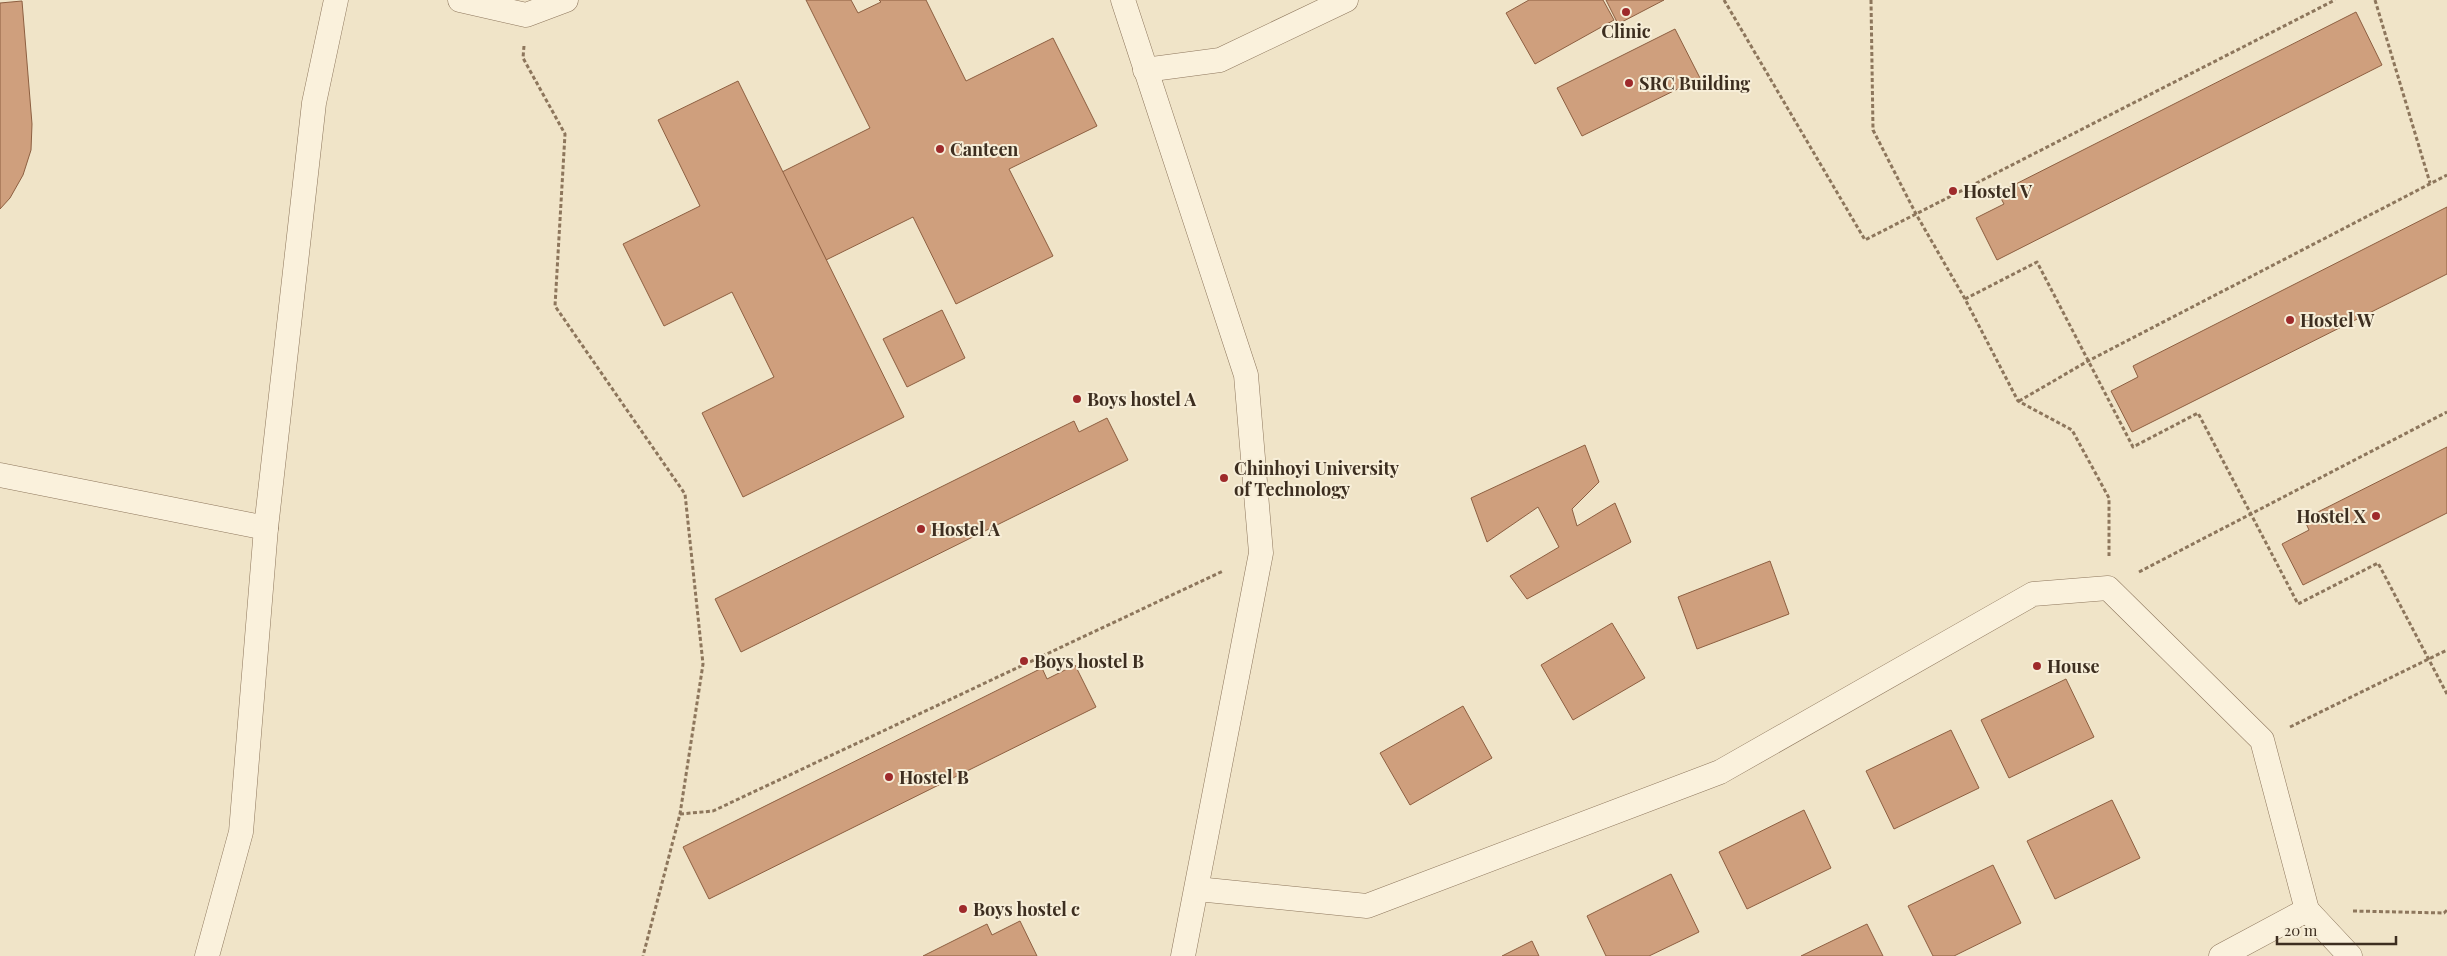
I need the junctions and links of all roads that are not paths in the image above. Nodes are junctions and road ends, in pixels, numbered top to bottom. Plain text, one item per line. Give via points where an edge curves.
1 (336, 0) edge
2 (460, 0) edge
3 (566, 0) edge
4 (1123, 0) edge
5 (1346, 0) edge
6 (1145, 70) junction
7 (0, 475) edge
8 (266, 528) junction
9 (1197, 889) junction
10 (2307, 910) junction
11 (207, 956) edge
12 (1183, 956) edge
13 (2221, 956) edge
14 (2350, 956) edge

1 - 8 lane via 314,104
2 - 3 lane via 526,15
4 - 6 lane
5 - 6 lane via 1220,60
6 - 9 lane via 1246,374 1261,553
7 - 8 lane
8 - 11 lane via 241,832
9 - 10 lane via 1367,906 1720,772 2033,594 2108,588 2262,740
9 - 12 lane
10 - 13 lane
10 - 14 lane

